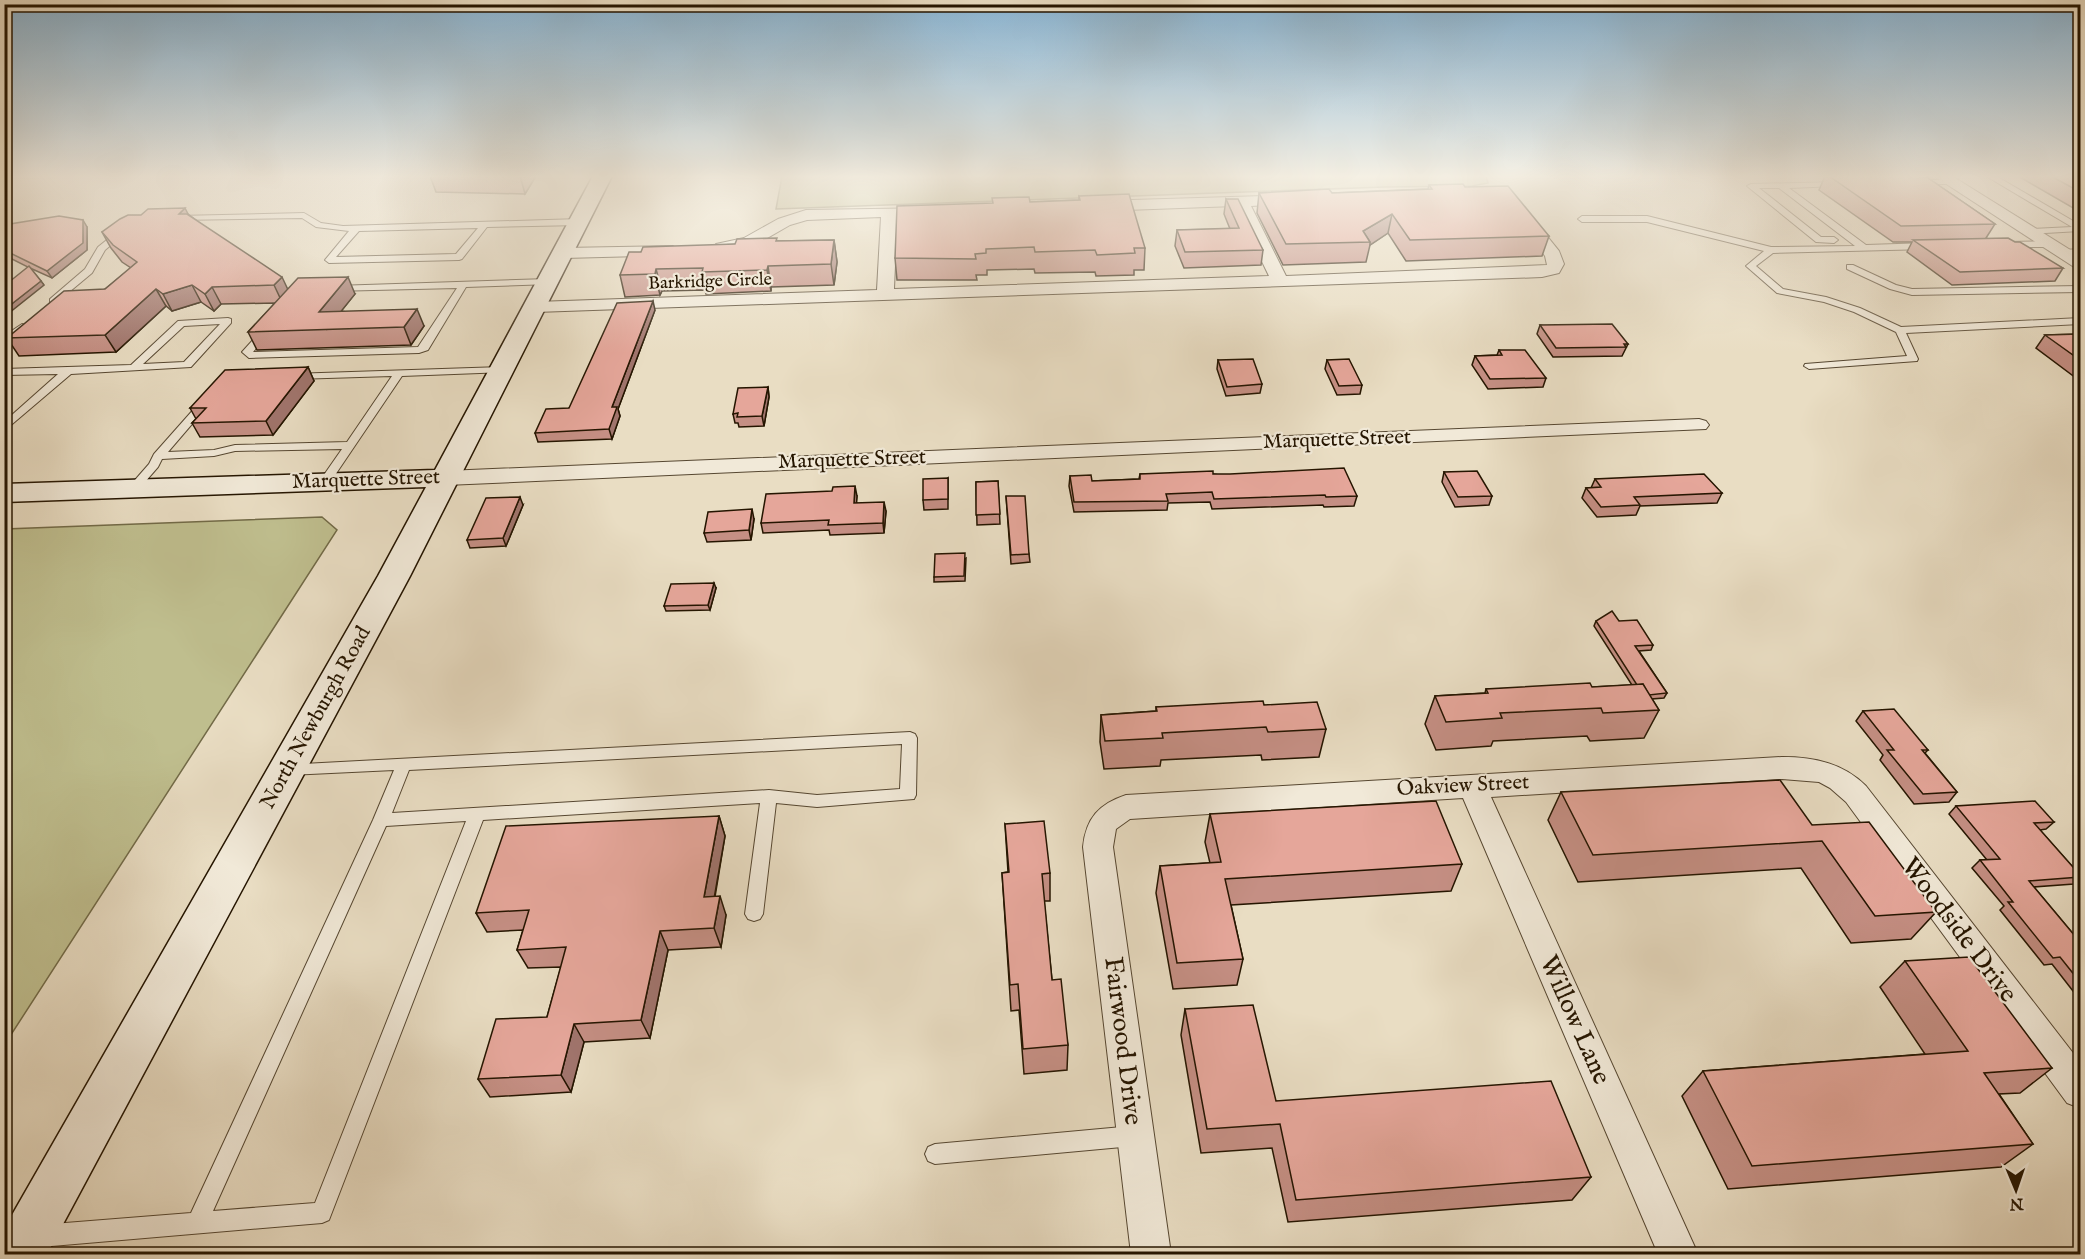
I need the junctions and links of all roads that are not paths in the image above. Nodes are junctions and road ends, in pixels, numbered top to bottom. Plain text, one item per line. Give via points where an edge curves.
1 (121, 235) edge
2 (351, 235) edge
3 (477, 235) edge
4 (573, 235) edge
5 (762, 235) edge
6 (888, 235) edge
7 (1257, 235) edge
8 (1537, 235) edge
9 (1710, 235) edge
10 (1812, 235) edge
11 (1845, 235) edge
12 (2035, 235) edge
13 (1852, 240) junction
14 (2050, 244) junction
15 (1993, 245) edge
16 (1934, 246) edge
17 (710, 248) edge
18 (1864, 248) junction
19 (690, 250) edge
20 (1771, 250) junction
21 (2072, 252) edge
22 (564, 253) junction
23 (2080, 263) edge
24 (1850, 267) dead end
25 (549, 282) junction
26 (1280, 282) junction
27 (463, 285) junction
28 (2080, 289) edge
29 (326, 290) edge
30 (885, 296) junction
31 (45, 307) edge
32 (536, 307) junction
33 (29, 321) edge
34 (2080, 321) edge
35 (270, 326) edge
36 (1899, 330) junction
37 (4, 341) edge
38 (1809, 366) dead end
39 (134, 368) junction
40 (502, 370) junction
41 (68, 371) junction
42 (4, 372) edge
43 (399, 373) junction
44 (285, 376) edge
45 (212, 395) edge
46 (1699, 424) dead end
47 (4, 428) edge
48 (350, 445) junction
49 (158, 456) junction
50 (446, 478) junction
51 (325, 482) junction
52 (134, 488) junction
53 (4, 493) edge
54 (404, 764) junction
55 (288, 769) junction
56 (1833, 775) joint
57 (1472, 786) junction
58 (769, 796) junction
59 (477, 814) junction
60 (381, 819) junction
61 (1100, 826) joint
62 (754, 914) dead end
63 (2080, 1090) edge
64 (1136, 1136) junction
65 (935, 1154) dead end
66 (197, 1223) junction
67 (24, 1246) edge
68 (1150, 1254) edge
69 (1678, 1254) edge

1 - 31 lane via 101,249 89,271
2 - 3 lane via 329,260 459,257
4 - 22 main road, North Newburgh Road
5 - 17 street, Barkridge Circle via 749,242
6 - 30 street
7 - 26 street
8 - 26 street, Barkridge Circle via 1553,255 1553,269
9 - 20 lane
10 - 13 lane via 1819,240
11 - 13 lane
12 - 14 street
13 - 18 lane
14 - 15 lane
14 - 21 street
16 - 18 lane
18 - 20 lane
19 - 22 street, Barkridge Circle
20 - 36 lane via 1750,266 1780,291 1857,310
21 - 23 street
22 - 25 main road, North Newburgh Road
24 - 28 lane via 1912,292
25 - 27 lane
25 - 32 main road, North Newburgh Road
26 - 30 street, Barkridge Circle
27 - 29 lane
27 - 35 lane via 424,348 419,350 249,355
30 - 32 street, Barkridge Circle
32 - 40 main road, North Newburgh Road
33 - 37 lane
34 - 36 lane
36 - 38 lane via 1913,360
39 - 39 lane via 187,365 228,321 181,323
39 - 41 lane
40 - 43 lane
40 - 50 main road, North Newburgh Road
41 - 42 lane
41 - 47 lane
43 - 44 lane
43 - 48 lane
45 - 49 lane
46 - 50 street, Marquette Street
48 - 49 lane via 235,448
48 - 51 lane
49 - 52 lane
50 - 51 main road, Marquette Street
50 - 55 main road, North Newburgh Road
51 - 52 main road, Marquette Street
52 - 53 main road, Marquette Street
54 - 55 lane
54 - 58 lane via 910,738 908,795 817,801
54 - 60 lane
55 - 67 main road, North Newburgh Road
56 - 57 street, Oakview Street via 1808,768 1782,768
56 - 63 street, Woodside Drive via 1856,794
57 - 61 street, Oakview Street via 1126,807 1112,813
57 - 69 street, Willow Lane
58 - 59 lane
58 - 62 lane
59 - 60 lane
59 - 66 lane via 322,1213
60 - 66 lane
61 - 64 street, Fairwood Drive via 1098,847
64 - 65 lane
64 - 68 street, Fairwood Drive
66 - 67 lane

